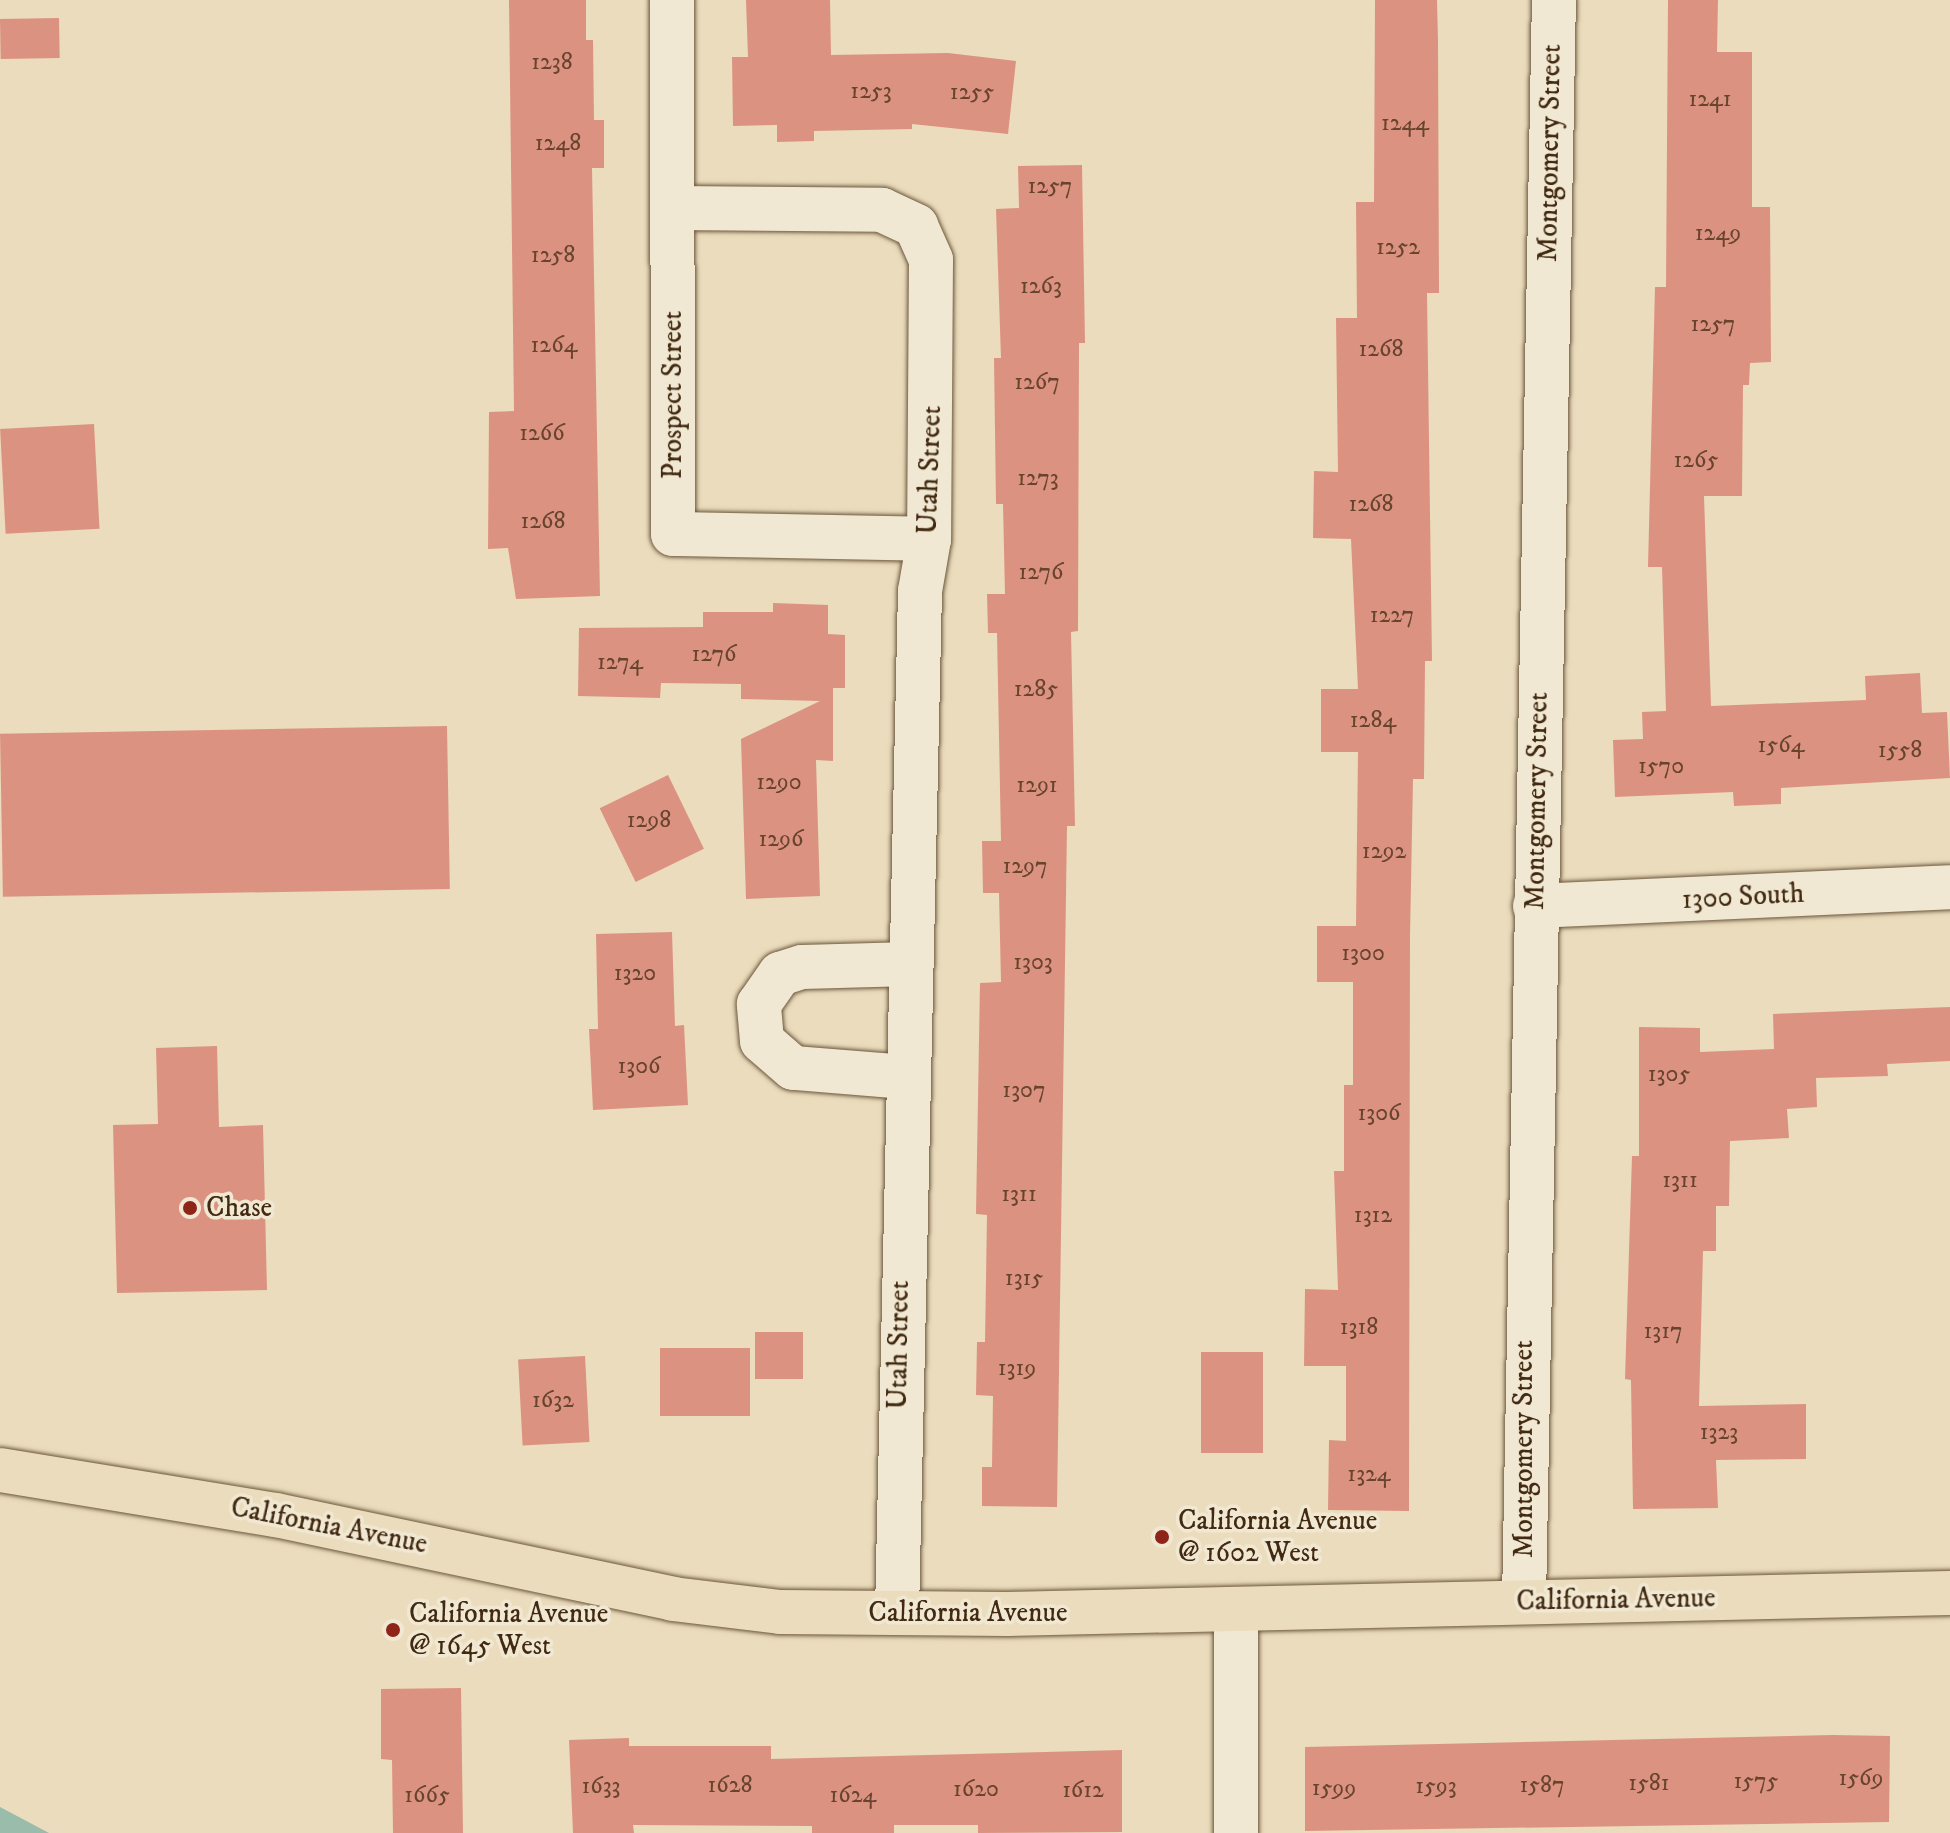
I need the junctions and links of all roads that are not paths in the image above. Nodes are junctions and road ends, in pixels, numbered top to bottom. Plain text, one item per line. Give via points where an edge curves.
1 (672, 0) edge
2 (1554, 0) edge
3 (673, 208) junction
4 (929, 539) junction
5 (1950, 887) edge
6 (1535, 906) junction
7 (911, 964) junction
8 (906, 1077) junction
9 (0, 1470) edge
10 (1950, 1593) edge
11 (1524, 1602) junction
12 (1236, 1609) junction
13 (897, 1613) junction
14 (1236, 1833) edge

1 - 3 street, Prospect Street
2 - 6 street, Montgomery Street
3 - 4 street, Utah Street via 855,207 897,214 916,226 934,277
3 - 4 street, Prospect Street via 673,534
4 - 7 street, Utah Street via 920,591
5 - 6 street, 1300 South
6 - 11 street, Montgomery Street
7 - 8 street, Utah Street
7 - 8 street via 802,967 780,974 759,1004 762,1041 793,1068
8 - 13 street, Utah Street
9 - 13 main road, California Avenue via 276,1515 673,1599 795,1613
10 - 11 main road, California Avenue
11 - 12 main road, California Avenue
12 - 13 main road, California Avenue
12 - 14 street

